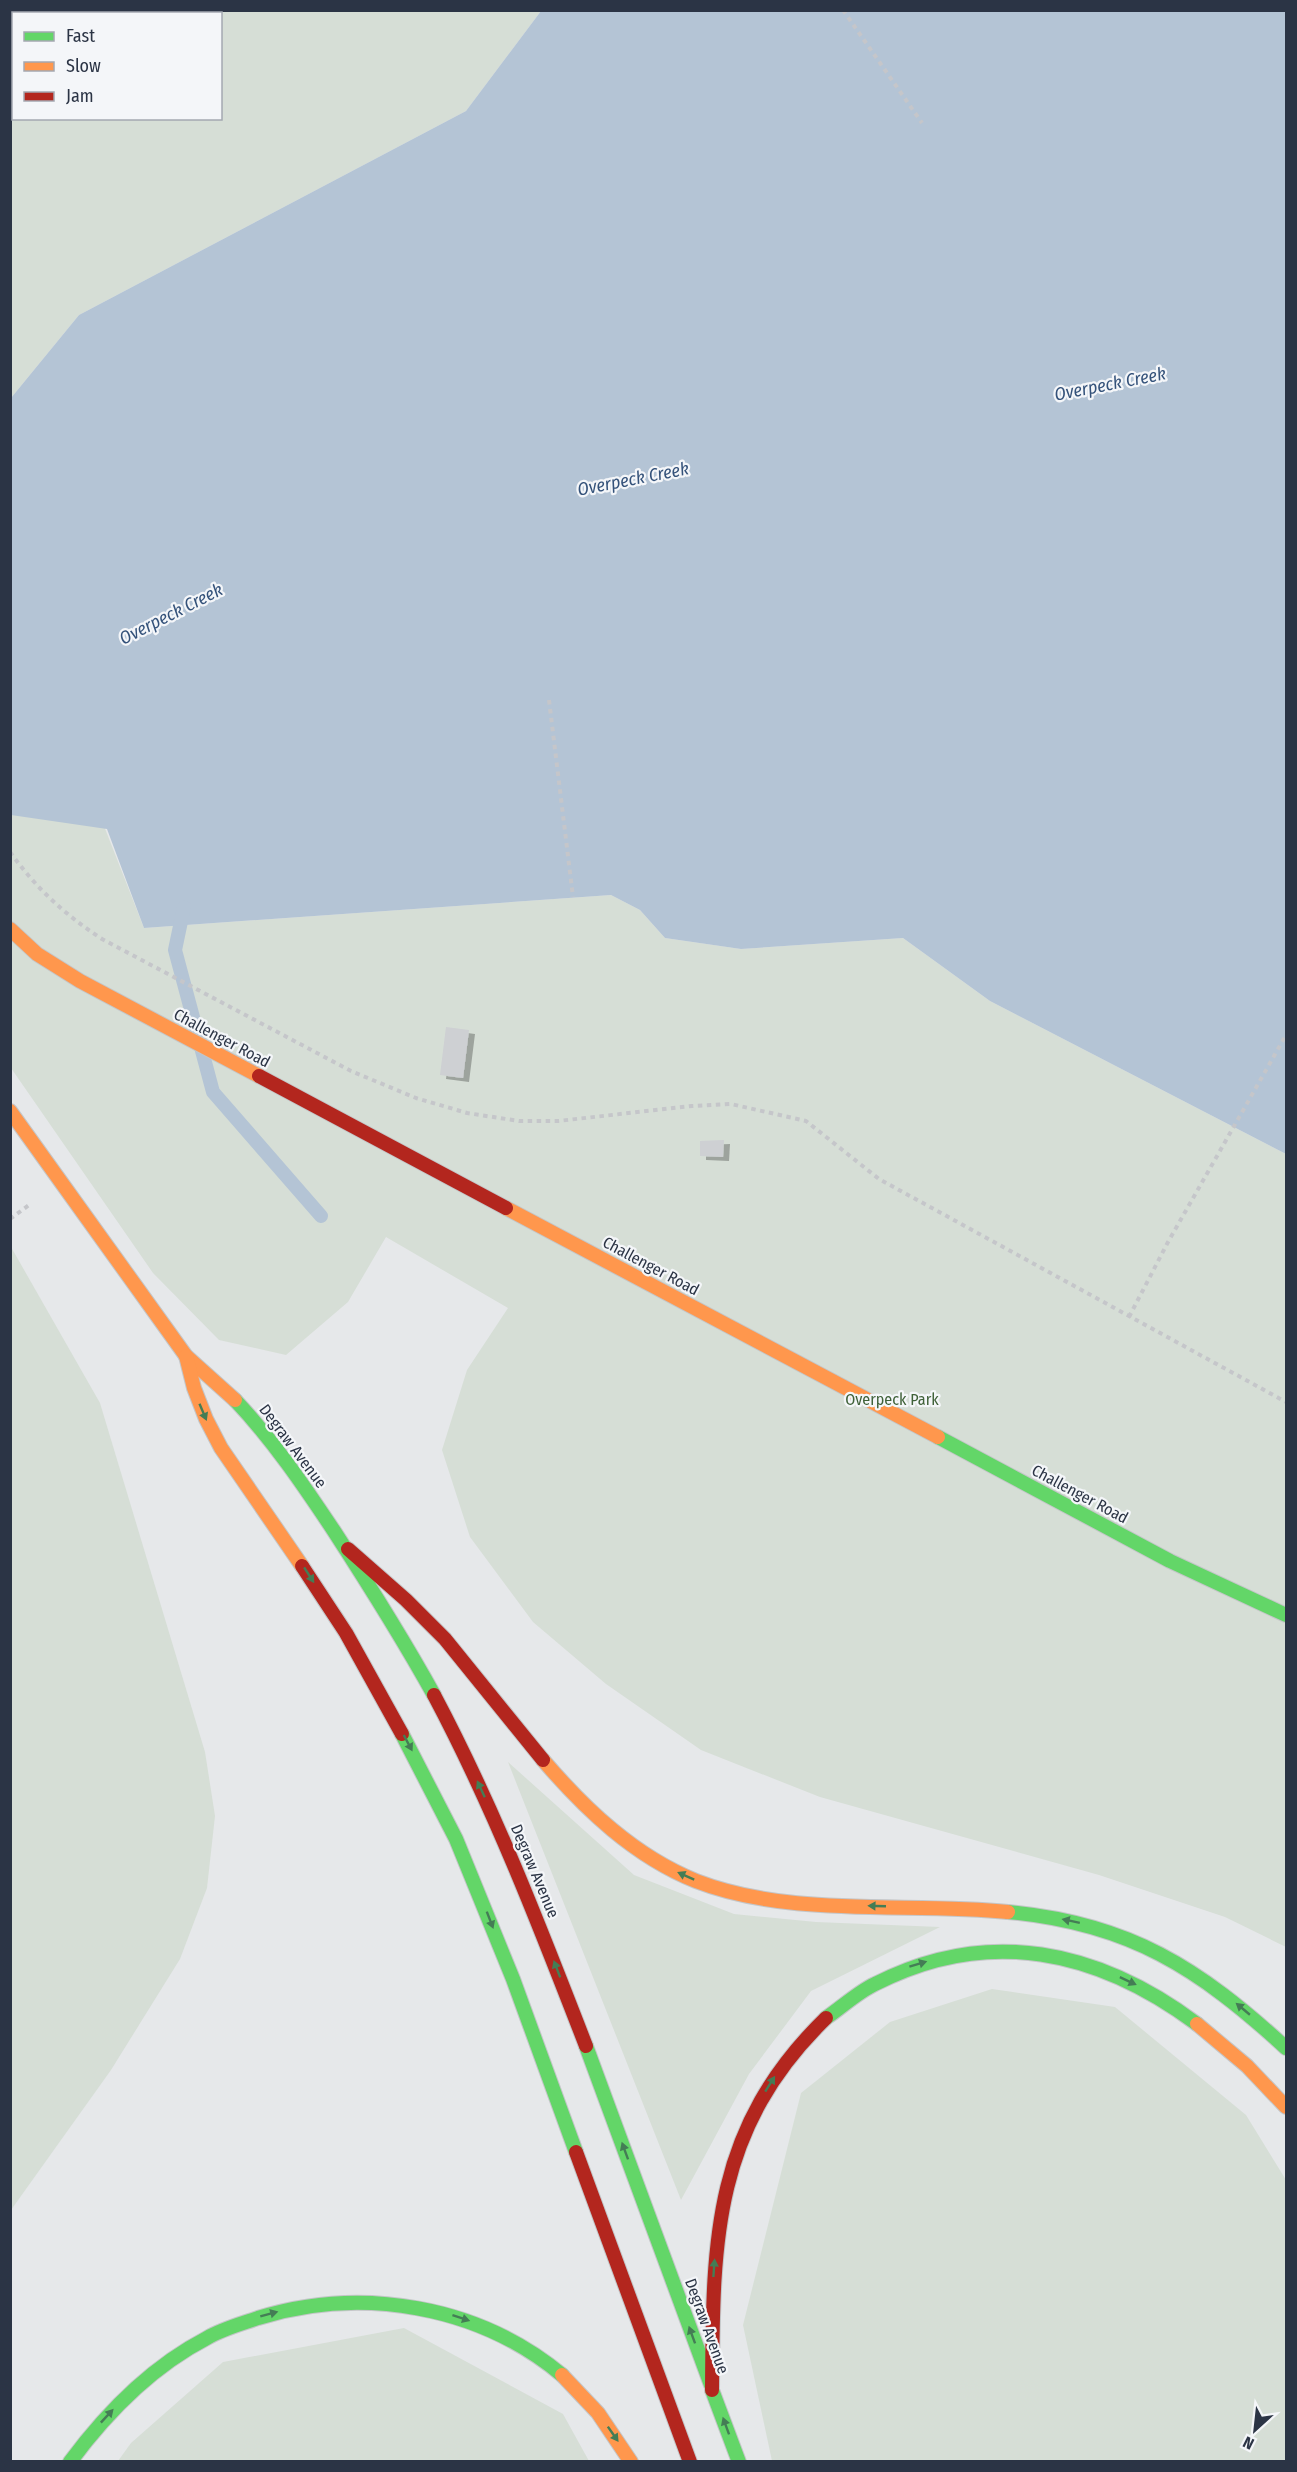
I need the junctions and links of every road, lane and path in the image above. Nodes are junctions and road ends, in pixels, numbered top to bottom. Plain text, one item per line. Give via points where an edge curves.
1 (843, 10) edge
2 (921, 123) dead end
3 (549, 700) dead end
4 (10, 852) edge
5 (573, 897) dead end
6 (10, 929) edge
7 (1287, 1035) edge
8 (10, 1111) edge
9 (1129, 1317) junction
10 (186, 1356) junction
11 (1287, 1402) edge
12 (348, 1549) junction
13 (1287, 1615) edge
14 (1287, 2048) edge
15 (1287, 2107) edge
16 (712, 2390) junction
17 (69, 2462) edge
18 (631, 2462) edge
19 (690, 2462) edge
20 (739, 2462) edge

1 - 2 path
3 - 5 path
4 - 9 path via 39,889 72,920 351,1071 416,1098 467,1113 519,1121 558,1121 731,1104 806,1121 879,1179
6 - 13 main road, Challenger Road via 37,954 80,981 1170,1561
7 - 9 path
8 - 10 main road, Degraw Avenue
9 - 11 path
10 - 12 main road, Degraw Avenue via 256,1423
10 -> 19 main road, Degraw Avenue via 194,1388 221,1448 346,1633 386,1700 456,1839 525,2012
14 -> 12 main road via 1235,2002 1179,1964 1138,1942 1087,1924 996,1911 776,1900 725,1890 670,1869 621,1837 569,1791 440,1632
16 -> 12 main road, Degraw Avenue via 556,1965 497,1822 426,1681
16 -> 15 main road via 716,2241 720,2210 739,2144 767,2087 789,2055 814,2027 876,1981 909,1966 974,1951 1010,1950 1077,1961 1136,1984 1184,2013 1240,2058
20 -> 16 main road, Degraw Avenue
17 -> 18 main road via 123,2399 164,2365 208,2337 292,2308 346,2301 438,2310 480,2324 521,2346 558,2371 590,2402

